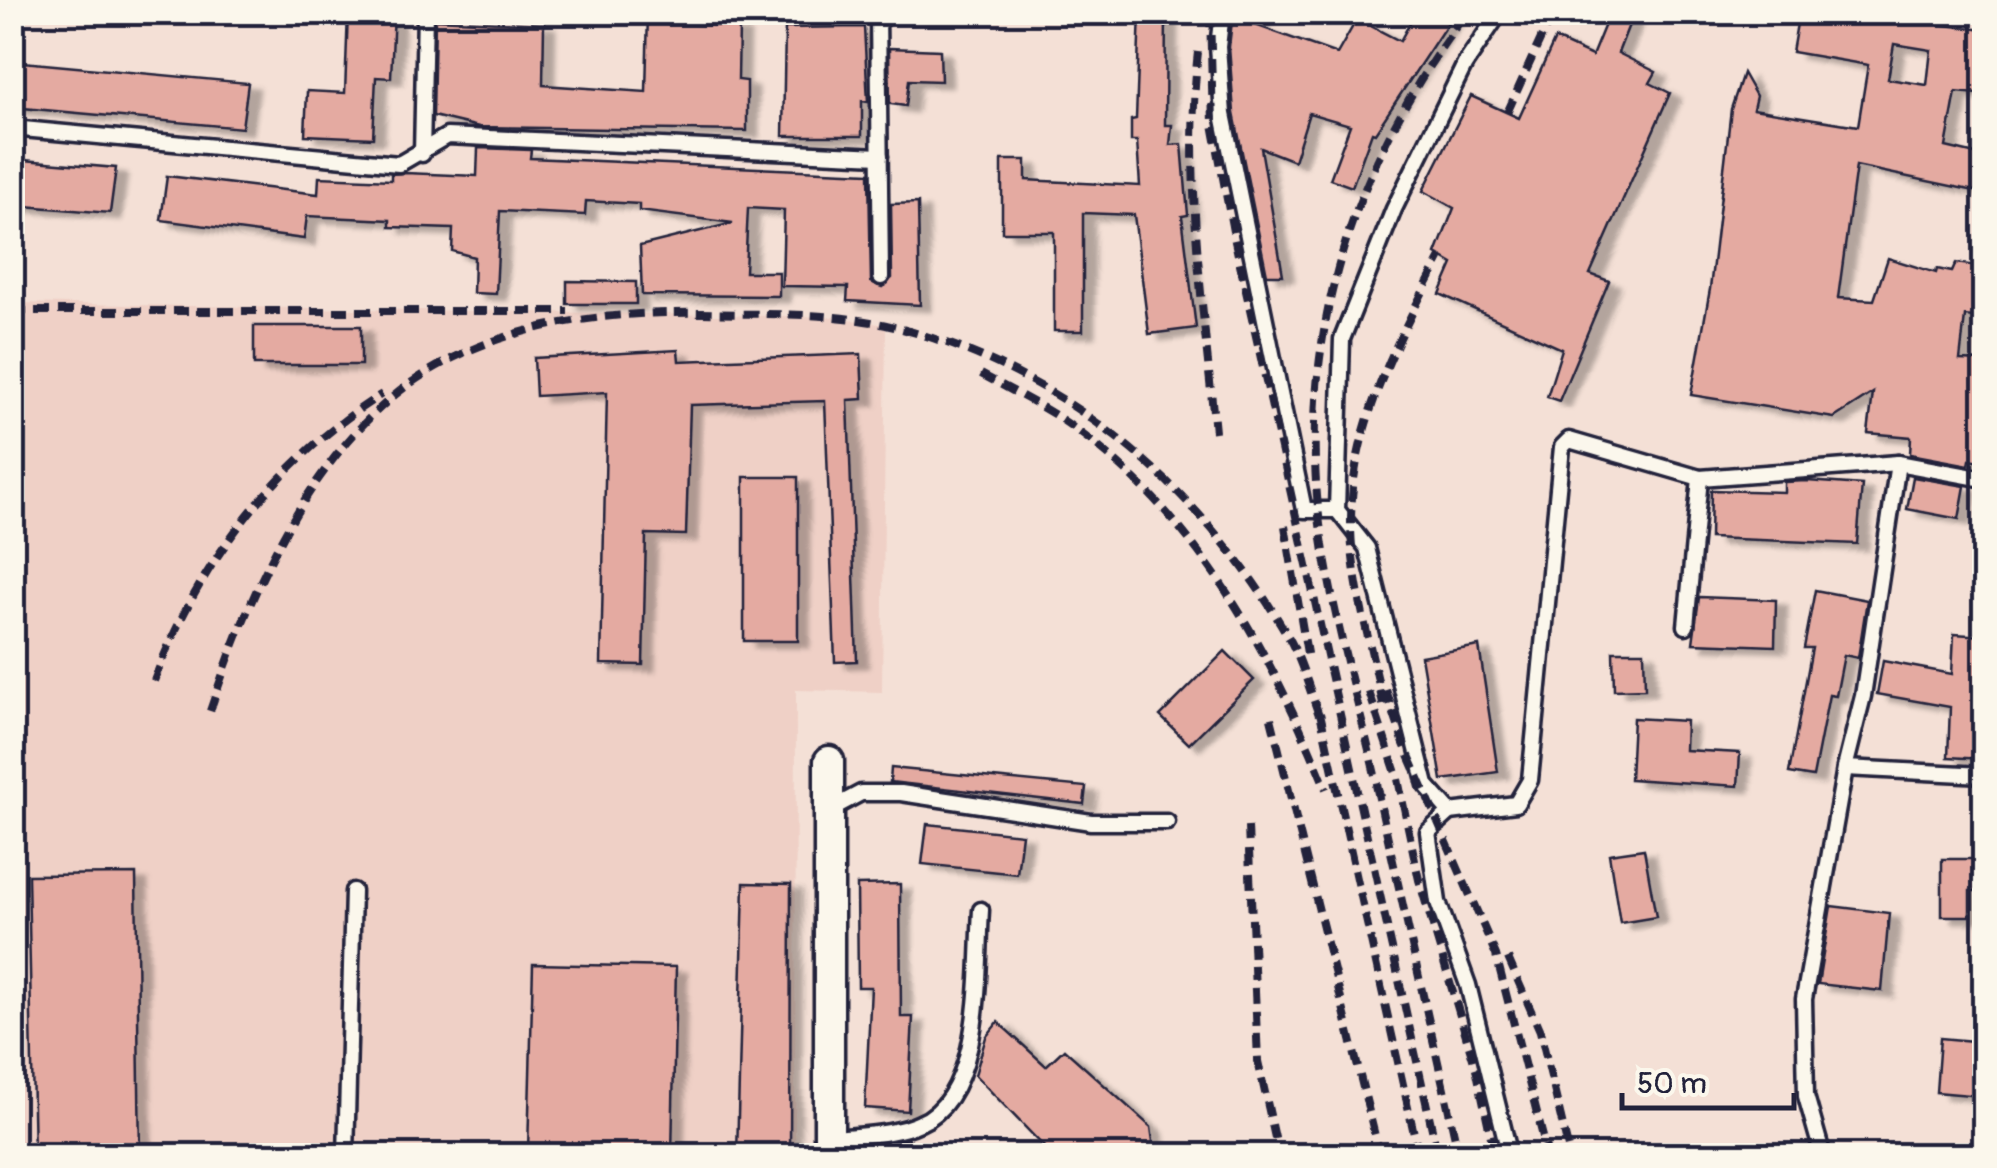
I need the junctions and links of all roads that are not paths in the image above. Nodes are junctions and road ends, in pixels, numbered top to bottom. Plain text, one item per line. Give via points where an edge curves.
1 (425, 12) edge
2 (878, 12) edge
3 (1222, 12) edge
4 (1500, 12) edge
5 (12, 128) edge
6 (422, 154) junction
7 (880, 156) junction
8 (881, 277) dead end
9 (1898, 463) junction
10 (1700, 478) junction
11 (1984, 479) edge
12 (1337, 510) junction
13 (1686, 626) dead end
14 (829, 761) dead end
15 (1845, 768) junction
16 (1984, 775) edge
17 (829, 810) junction
18 (1450, 812) junction
19 (1166, 822) dead end
20 (353, 891) dead end
21 (981, 910) dead end
22 (829, 1147) edge
23 (346, 1156) edge
24 (1510, 1156) edge
25 (1822, 1156) edge

1 - 6 lane
2 - 7 lane
3 - 12 lane via 1223,114 1304,510
4 - 12 lane via 1465,64 1418,160 1342,339
5 - 6 lane via 399,164
6 - 7 lane via 447,136
7 - 8 lane
9 - 10 lane
9 - 11 lane
9 - 15 lane via 1864,696
10 - 13 lane
10 - 18 lane via 1568,440 1562,447 1530,780 1516,804
12 - 18 lane via 1367,548 1426,786
14 - 17 street
15 - 16 lane
15 - 25 lane via 1804,998 1806,1096
17 - 19 lane via 861,793 901,793 1091,822
17 - 22 street
18 - 24 lane via 1428,832 1438,902 1468,985
20 - 23 lane
21 - 22 lane via 974,1011 962,1076 948,1105 919,1124

